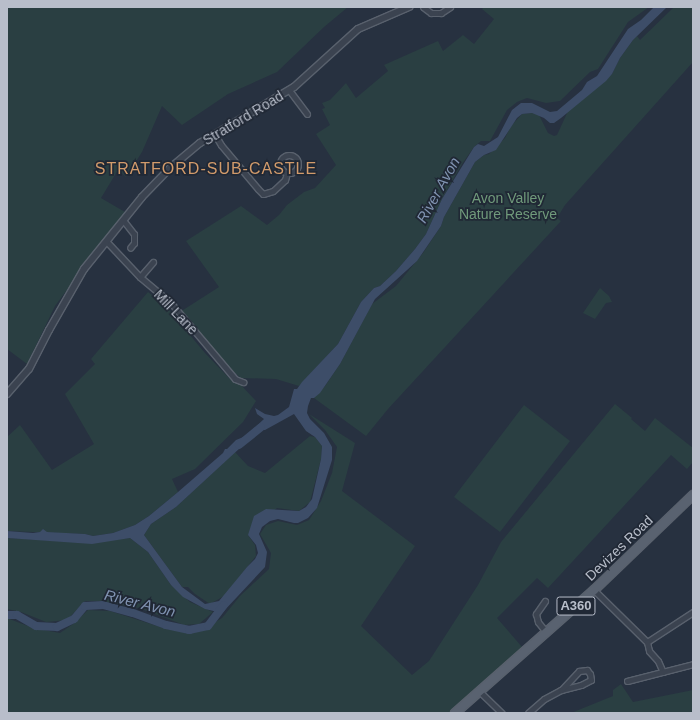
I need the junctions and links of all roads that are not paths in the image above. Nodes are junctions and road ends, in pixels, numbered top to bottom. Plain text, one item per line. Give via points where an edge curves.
1 (409, 7) edge
2 (423, 7) edge
3 (450, 7) edge
4 (290, 90) junction
5 (307, 114) dead end
6 (214, 134) junction
7 (287, 174) dead end
8 (123, 220) junction
9 (107, 242) junction
10 (130, 248) dead end
11 (153, 262) dead end
12 (140, 277) junction
13 (244, 382) dead end
14 (7, 394) edge
15 (693, 496) edge
16 (594, 590) junction
17 (545, 601) dead end
18 (693, 612) edge
19 (546, 632) junction
20 (647, 642) junction
21 (693, 664) edge
22 (663, 672) junction
23 (627, 681) dead end
24 (561, 690) junction
25 (479, 691) junction
26 (455, 713) edge
27 (502, 713) edge
28 (528, 713) edge

1 - 4 street, Stratford Road via 358,29
2 - 3 street via 431,13 441,13
4 - 5 street
4 - 6 street, Stratford Road
6 - 7 street via 263,194 273,191 285,180
6 - 8 street, Stratford Road via 170,168
8 - 9 street, Stratford Road
8 - 10 street via 134,234 134,243
9 - 12 street, Mill Lane
9 - 14 street, Stratford Road via 80,276 29,369
11 - 12 street
12 - 13 street, Mill Lane via 171,303 235,379
15 - 16 main road, Devizes Road / A360
16 - 19 main road, Devizes Road / A360
16 - 20 street
17 - 19 street via 536,614 538,622
18 - 20 street
19 - 25 main road, Devizes Road / A360
20 - 22 street via 649,651
21 - 22 street
22 - 23 street
24 - 24 street via 591,680 590,674 587,670 579,671
24 - 28 street via 544,699
25 - 26 main road, Devizes Road / A360
25 - 27 street

